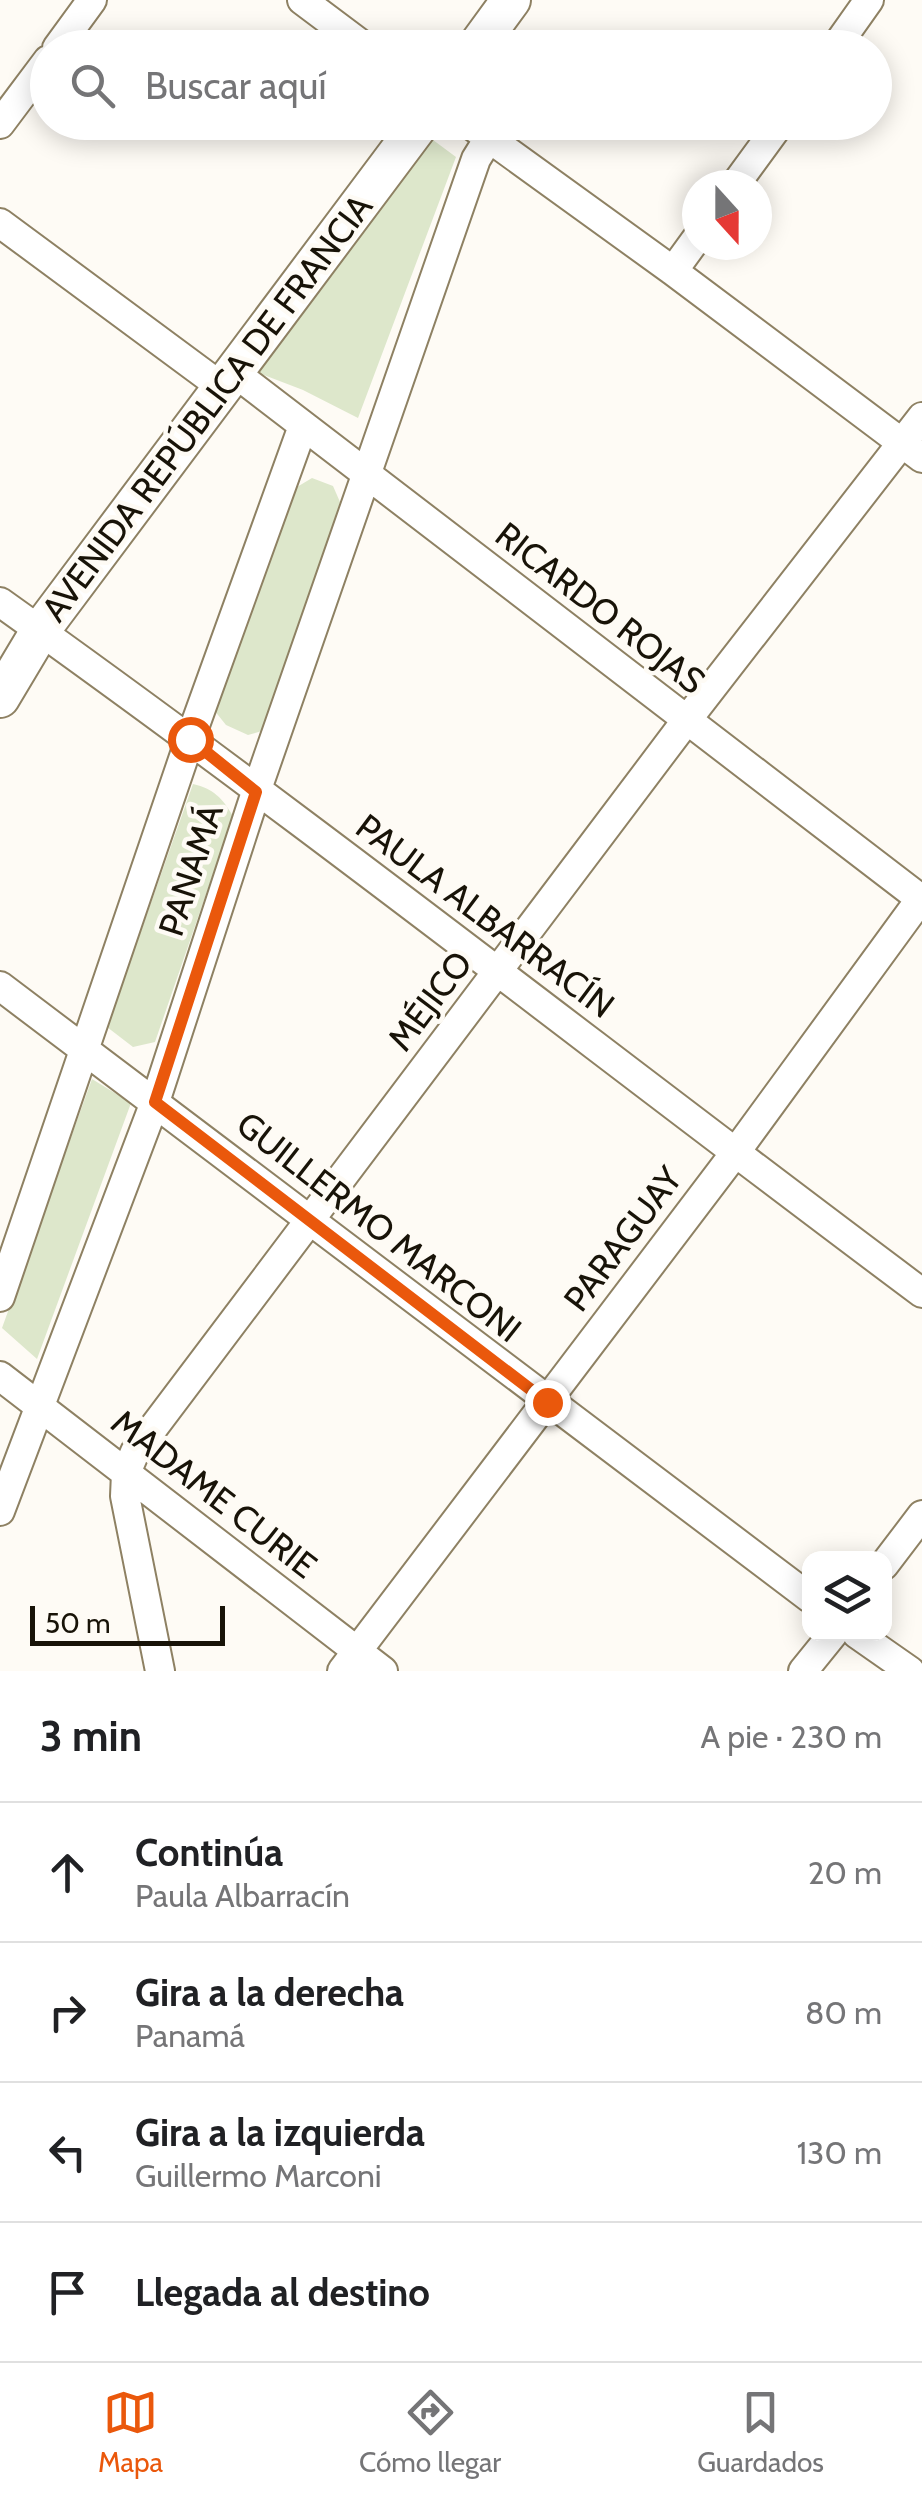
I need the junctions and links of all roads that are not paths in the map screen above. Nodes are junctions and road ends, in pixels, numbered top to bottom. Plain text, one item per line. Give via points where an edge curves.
1 (92, 0) edge
2 (302, 0) edge
3 (511, 0) edge
4 (870, 0) edge
5 (70, 30) edge
6 (342, 30) edge
7 (489, 30) edge
8 (848, 30) edge
9 (30, 84) edge
10 (0, 124) edge
11 (408, 140) edge
12 (477, 140) edge
13 (492, 140) edge
14 (768, 140) edge
15 (746, 170) edge
16 (0, 223) edge
17 (682, 259) edge
18 (673, 271) junction
19 (229, 380) junction
20 (922, 417) edge
21 (303, 426) junction
22 (912, 451) edge
23 (366, 475) junction
24 (0, 602) edge
25 (40, 630) junction
26 (0, 698) edge
27 (686, 721) junction
28 (190, 739) junction
29 (256, 792) junction
30 (921, 899) edge
31 (499, 972) junction
32 (0, 986) edge
33 (86, 1051) junction
34 (155, 1102) junction
35 (735, 1153) junction
36 (311, 1221) junction
37 (922, 1292) edge
38 (0, 1297) edge
39 (0, 1376) edge
40 (547, 1402) junction
41 (38, 1408) junction
42 (126, 1473) junction
43 (0, 1511) edge
44 (922, 1515) edge
45 (892, 1554) edge
46 (802, 1592) edge
47 (827, 1641) edge
48 (867, 1641) edge
49 (350, 1661) edge
50 (160, 1671) edge
51 (383, 1671) edge
52 (803, 1671) edge
53 (910, 1671) edge

1 - 5 street
2 - 6 street
3 - 7 main road
4 - 8 street
9 - 10 street
11 - 19 main road, AVENIDA REPÚBLICA DE FRANCIA
12 - 23 street, PANAMÁ
13 - 18 street
14 - 15 street
16 - 19 street, RICARDO ROJAS
17 - 18 street
18 - 22 street
19 - 21 street, RICARDO ROJAS
19 - 25 main road, AVENIDA REPÚBLICA DE FRANCIA
20 - 22 street, MÉJICO
21 - 23 street, RICARDO ROJAS
21 - 28 street, PANAMÁ
22 - 27 street, MÉJICO
23 - 27 street, RICARDO ROJAS
23 - 29 street, PANAMÁ
24 - 25 street, PAULA ALBARRACÍN
25 - 26 main road, AVENIDA REPÚBLICA DE FRANCIA
25 - 28 street, PAULA ALBARRACÍN
27 - 30 street, RICARDO ROJAS
27 - 31 street, MÉJICO
28 - 29 street, PAULA ALBARRACÍN
28 - 33 street, PANAMÁ
29 - 31 street, PAULA ALBARRACÍN
29 - 34 street, PANAMÁ
30 - 35 street, PARAGUAY
31 - 35 street, PAULA ALBARRACÍN
31 - 36 street, MÉJICO
32 - 33 street, GUILLERMO MARCONI
33 - 34 street, GUILLERMO MARCONI
33 - 38 street, PANAMÁ
34 - 36 street, GUILLERMO MARCONI
34 - 41 street, PANAMÁ
35 - 37 street, PAULA ALBARRACÍN
35 - 40 street, PARAGUAY
36 - 40 street, GUILLERMO MARCONI
36 - 42 street, MÉJICO via 135,1452
39 - 41 street, MADAME CURIE
40 - 46 street, GUILLERMO MARCONI
40 - 49 street, PARAGUAY
41 - 42 street, MADAME CURIE
41 - 43 street, PANAMÁ
42 - 49 street, MADAME CURIE
42 - 50 street
44 - 45 street
47 - 52 street
48 - 53 street
49 - 51 street, MADAME CURIE

